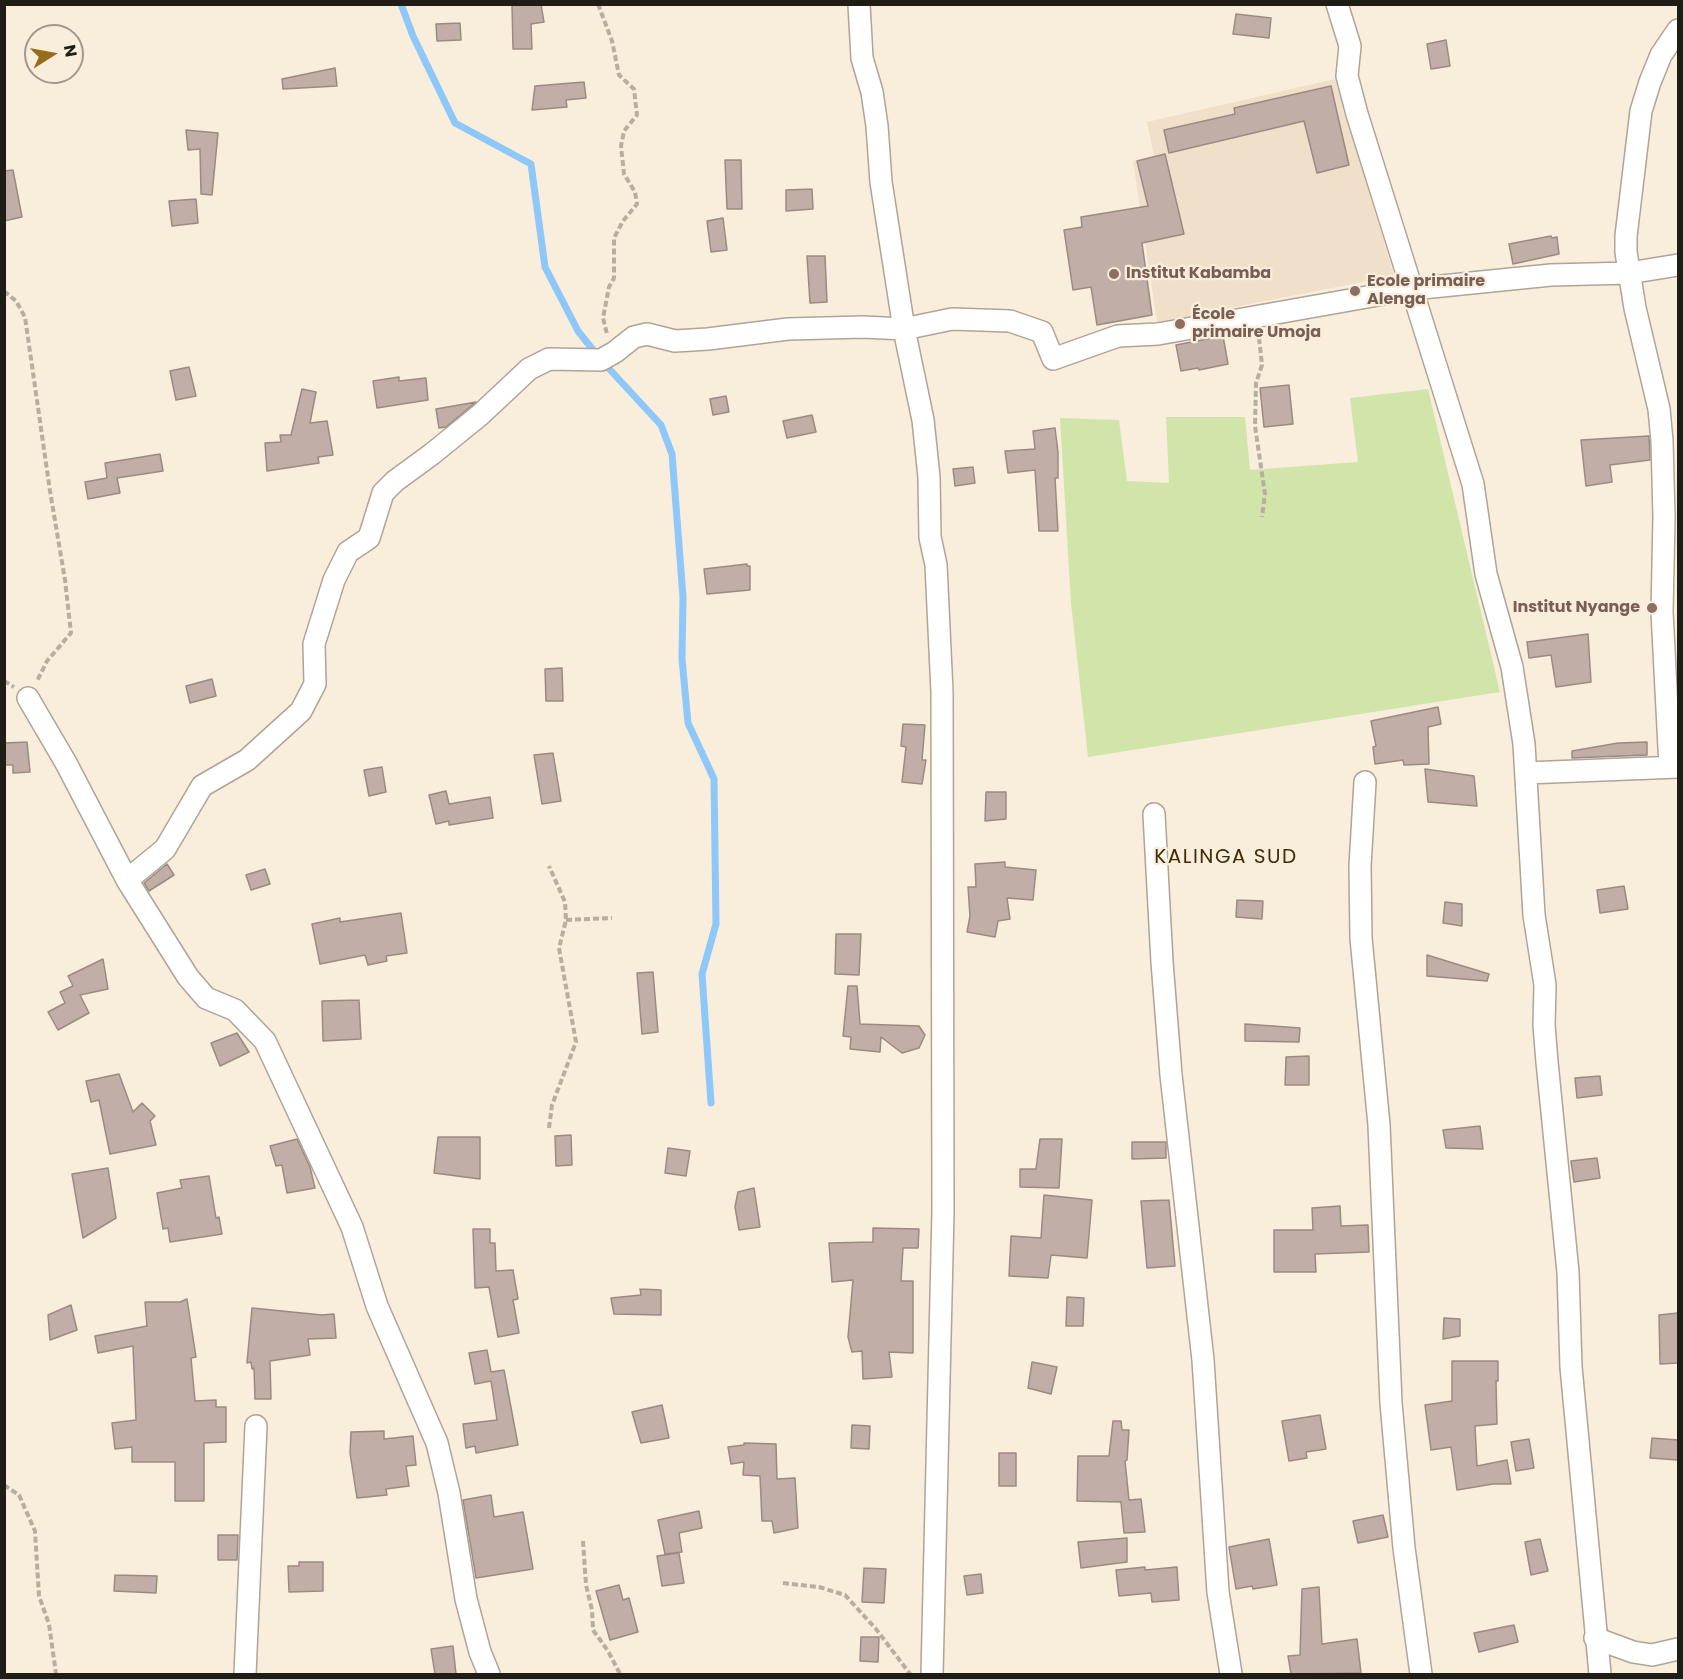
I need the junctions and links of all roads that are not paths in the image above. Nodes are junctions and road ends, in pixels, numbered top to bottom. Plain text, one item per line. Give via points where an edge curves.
1 (859, 4) edge
2 (1337, 4) edge
3 (1678, 30) edge
4 (1678, 265) edge
5 (1629, 273) junction
6 (1412, 289) junction
7 (904, 329) junction
8 (28, 698) road end
9 (1674, 767) edge
10 (1526, 773) junction
11 (1365, 782) dead end
12 (1154, 814) dead end
13 (127, 880) junction
14 (256, 1426) dead end
15 (1595, 1638) junction
16 (1678, 1649) edge
17 (245, 1674) edge
18 (489, 1674) edge
19 (932, 1674) edge
20 (1231, 1674) edge
21 (1422, 1674) edge
22 (1600, 1674) edge

1 - 7 street via 862,58 878,126 882,182
2 - 6 street via 1350,46 1347,76 1357,114
3 - 5 street via 1661,55 1641,111 1626,236
4 - 5 street
5 - 6 street via 1551,275
5 - 9 street via 1659,409 1662,441 1662,612
6 - 7 street via 1158,334 1118,336 1053,359 1042,332 1011,321 952,319
6 - 10 street via 1473,484 1486,574 1512,667
7 - 13 street via 788,329 675,340 646,334 634,337 601,360 549,359 529,369 480,415 383,493 369,538 348,552 334,580 314,644 315,684 301,711 247,760 202,786 165,849
7 - 19 street via 923,420 929,477 942,692 943,1212
8 - 13 street
9 - 10 street
10 - 15 street via 1531,885 1545,985 1544,1025 1568,1272 1571,1367
11 - 21 street via 1361,938 1379,1125 1391,1402 1404,1548
12 - 20 street via 1162,962 1203,1360 1218,1592
13 - 18 street via 188,977 206,998 235,1010 265,1041 352,1227 377,1306 437,1443 466,1599
14 - 17 street
15 - 16 street via 1652,1655
15 - 22 street

